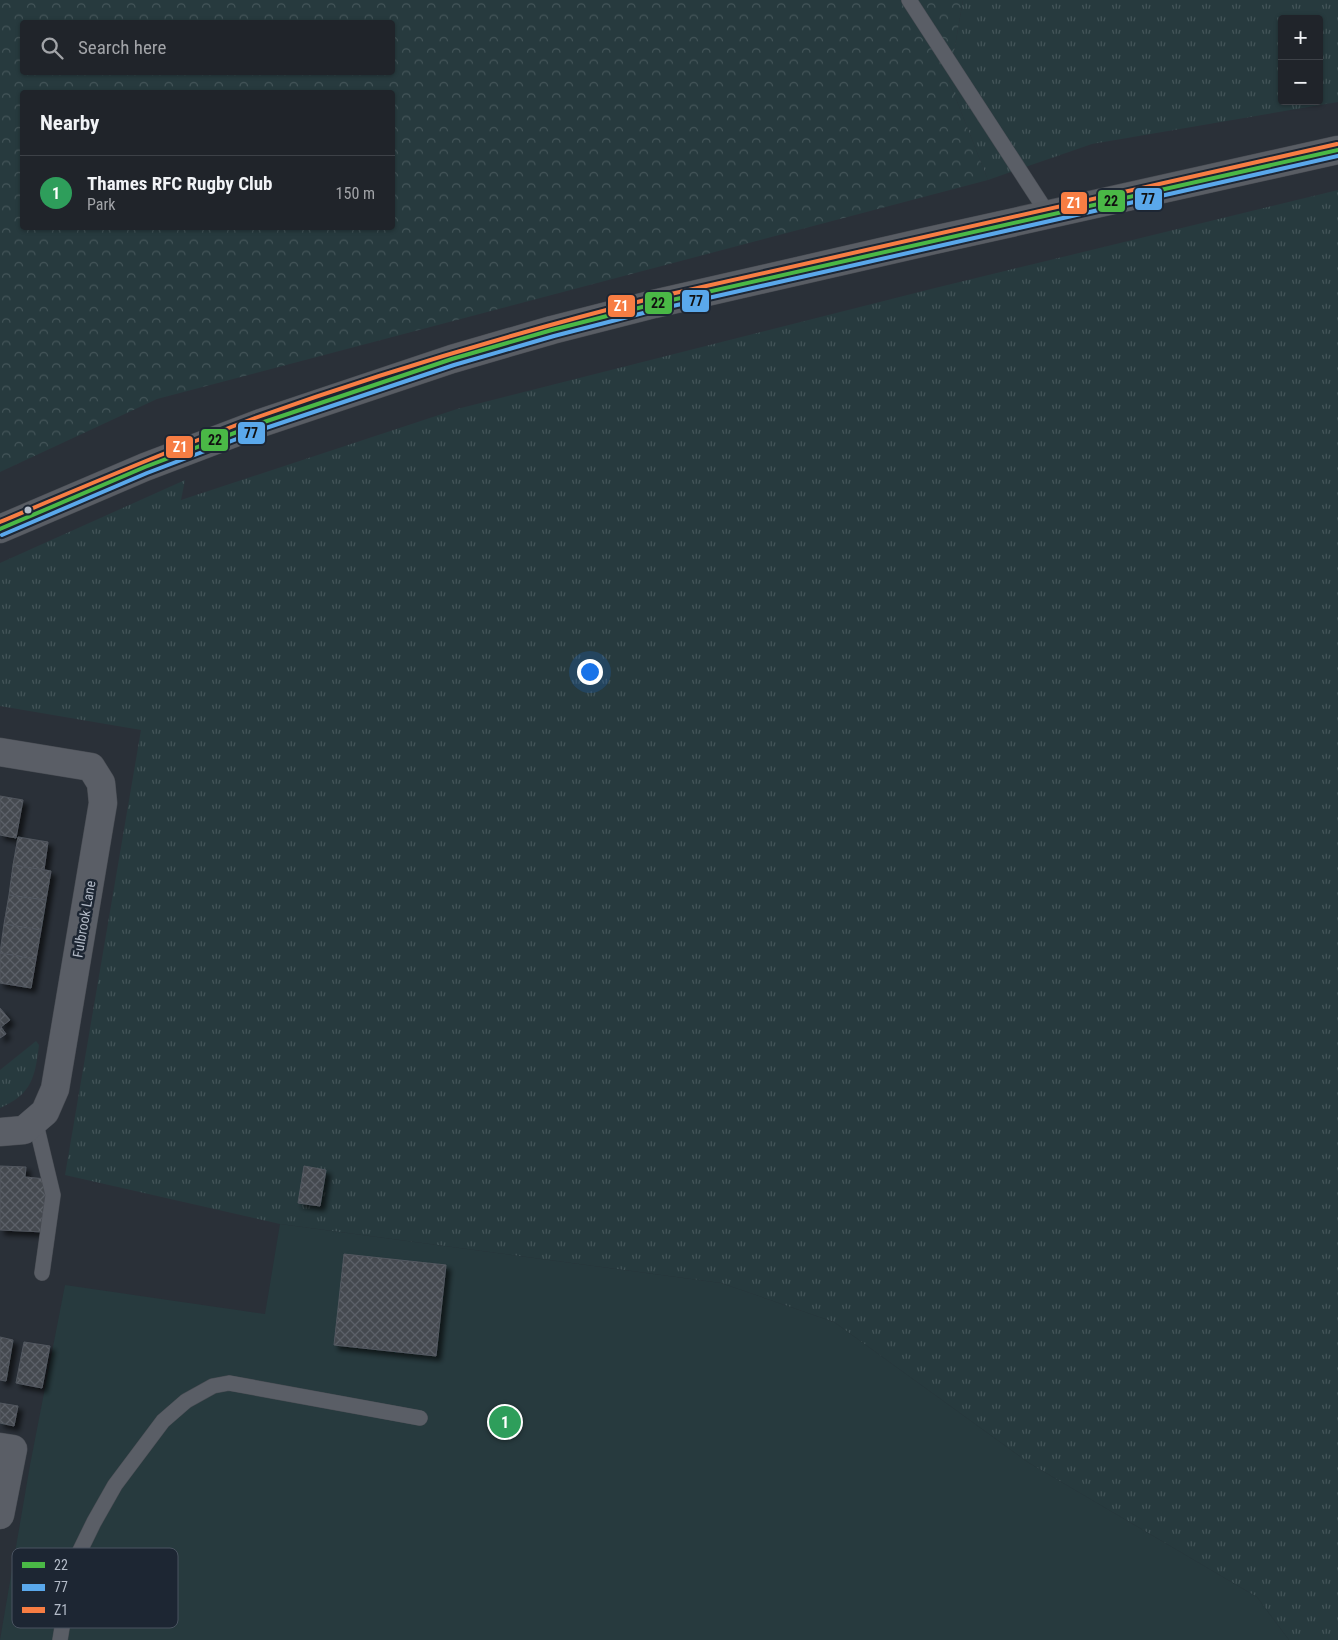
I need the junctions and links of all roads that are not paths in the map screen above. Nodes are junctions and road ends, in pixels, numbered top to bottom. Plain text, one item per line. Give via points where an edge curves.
1 (909, 0) edge
2 (1338, 150) edge
3 (1048, 214) junction
4 (0, 529) edge
5 (0, 752) edge
6 (35, 1120) junction
7 (0, 1132) edge
8 (42, 1273) dead end
9 (420, 1418) dead end
10 (0, 1447) edge
11 (0, 1515) edge
12 (81, 1548) edge

1 - 3 lane
2 - 3 main road
3 - 4 main road via 654,304 452,359 258,424 145,467
5 - 6 street, Fulbrook Lane via 91,768 101,783 103,796 55,1088 45,1112
6 - 7 street, Fulbrook Lane via 24,1130
6 - 8 lane via 52,1196
9 - 12 lane via 230,1383 213,1386 186,1401 163,1421 115,1486
10 - 11 street via 13,1450

